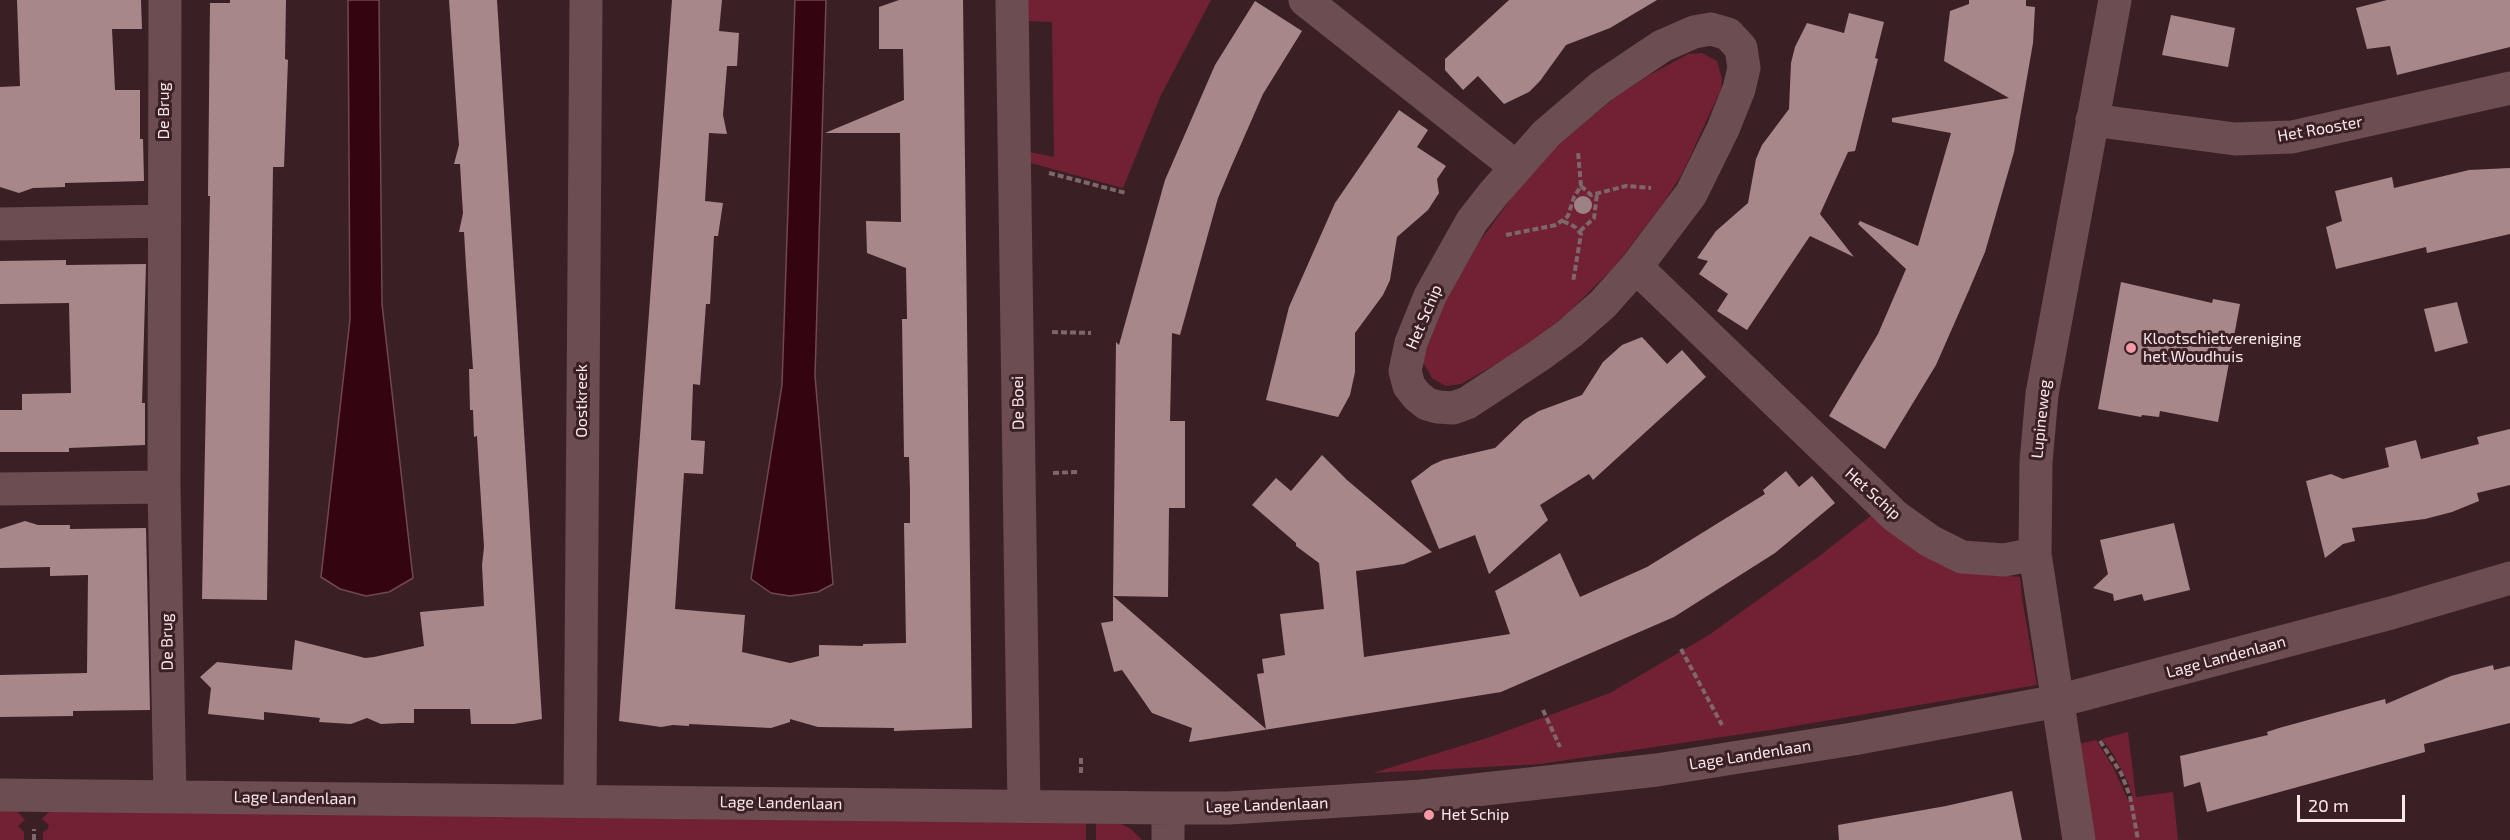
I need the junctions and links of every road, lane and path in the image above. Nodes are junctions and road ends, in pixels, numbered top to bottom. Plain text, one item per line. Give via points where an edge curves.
1 (165, 0) edge
2 (585, 0) edge
3 (1012, 0) edge
4 (1305, 0) edge
5 (2115, 0) edge
6 (2510, 88) edge
7 (1579, 104) junction
8 (2092, 120) junction
9 (1015, 164) junction
10 (1516, 167) junction
11 (1581, 186) junction
12 (1126, 193) dead end
13 (1597, 194) junction
14 (1685, 202) junction
15 (164, 221) junction
16 (1563, 221) junction
17 (0, 224) edge
18 (1468, 229) junction
19 (1580, 232) junction
20 (1636, 267) junction
21 (1572, 285) dead end
22 (164, 487) junction
23 (0, 489) edge
24 (2035, 554) junction
25 (2510, 578) edge
26 (1682, 649) dead end
27 (2058, 701) junction
28 (2097, 737) dead end
29 (1740, 757) junction
30 (0, 795) edge
31 (170, 797) junction
32 (580, 801) junction
33 (1024, 806) junction
34 (1168, 808) junction
35 (34, 832) dead end
36 (33, 840) edge
37 (1168, 840) edge
38 (2079, 840) edge
39 (2138, 840) edge

1 - 15 street, De Brug
2 - 32 street, Oostkreek
3 - 9 street, De Boei
4 - 10 street
5 - 8 street, Lupineweg
6 - 8 street, Het Rooster via 2292,137 2235,139
7 - 10 street, Het Schip
7 - 11 path via 1577,161
7 - 14 street, Het Schip via 1662,46 1694,32 1728,34 1741,48 1744,68 1739,89
8 - 24 street, Lupineweg via 2042,394 2036,462
9 - 12 path
9 - 33 street, De Boei
10 - 18 street, Het Schip
11 - 13 path via 1591,195
11 - 16 path
13 - 14 path via 1617,187 1642,186
13 - 19 path via 1594,218
14 - 20 street, Het Schip
15 - 17 street
15 - 22 street, De Brug
16 - 18 path via 1502,236
16 - 19 path
18 - 20 street, Het Schip via 1430,296 1407,357 1409,386 1427,404 1438,407 1453,408 1467,403 1540,356 1603,304
19 - 21 path
20 - 24 street, Het Schip via 1895,516 1930,541 1962,557 2004,560
22 - 23 street
22 - 31 street, De Brug
24 - 27 street, Lupineweg
25 - 27 street, Lage Landenlaan
26 - 29 path
27 - 29 street, Lage Landenlaan
27 - 38 street, Lupineweg
28 - 39 path via 2130,796
29 - 34 street, Lage Landenlaan via 1421,796
30 - 31 street, Lage Landenlaan
31 - 32 street, Lage Landenlaan
32 - 33 street, Lage Landenlaan
33 - 34 street, Lage Landenlaan
34 - 37 street
35 - 36 path

